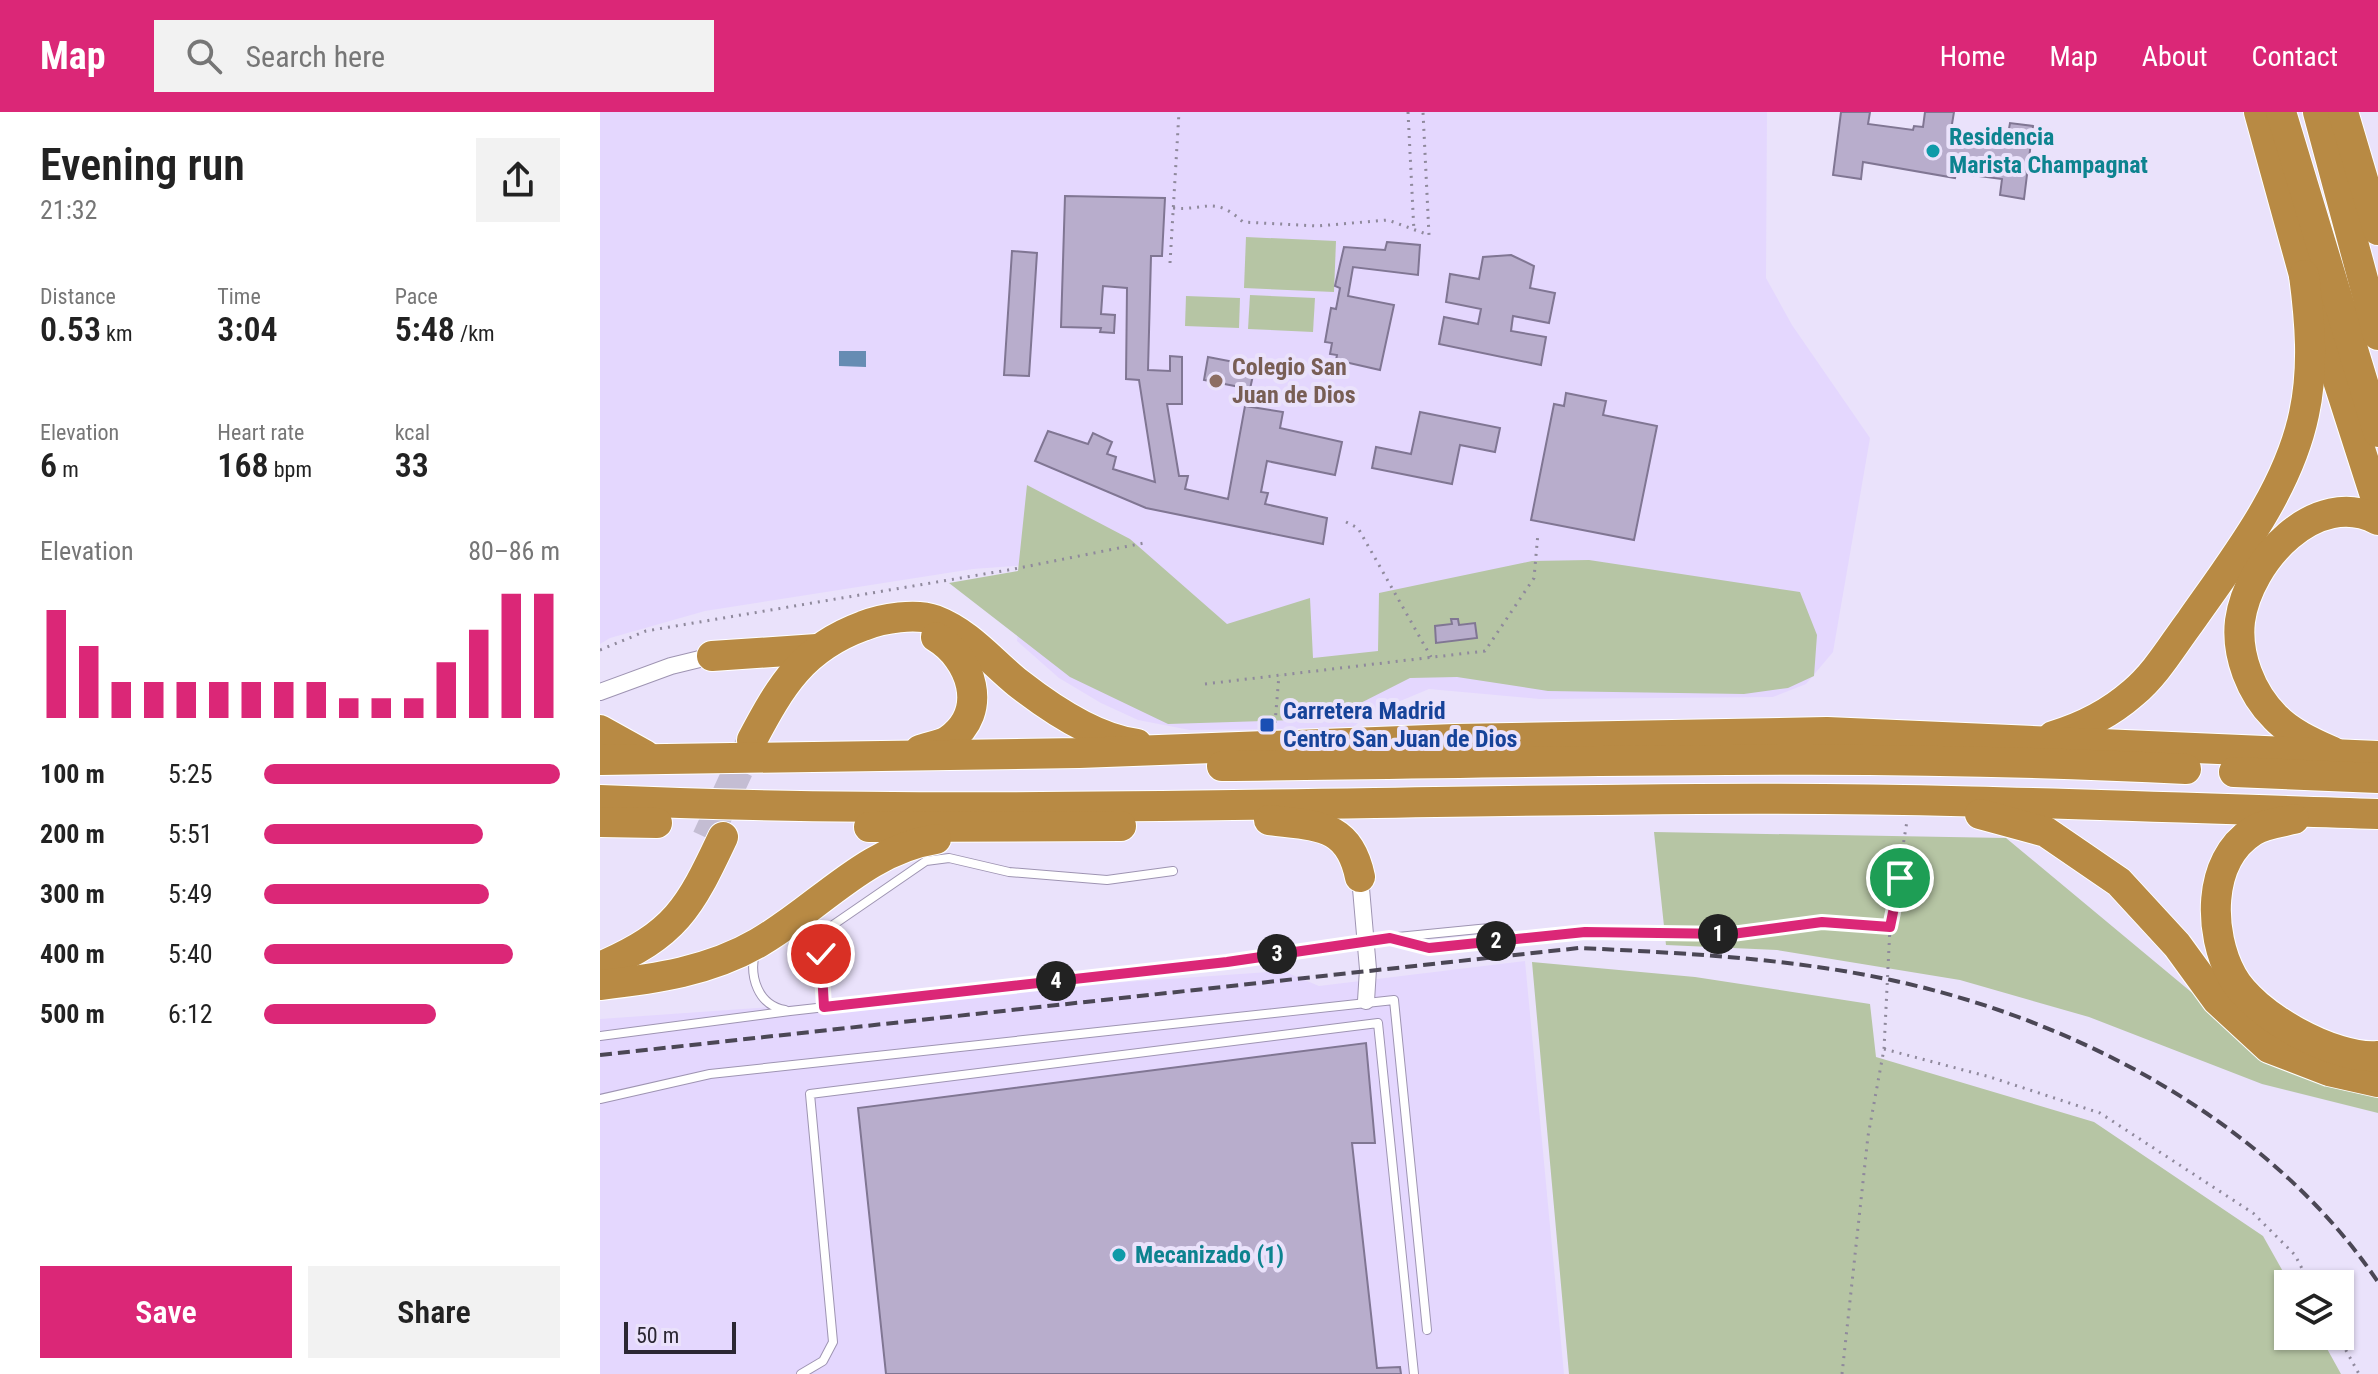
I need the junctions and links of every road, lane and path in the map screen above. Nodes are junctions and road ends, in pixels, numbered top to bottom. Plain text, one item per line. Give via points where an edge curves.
1 (1179, 112) edge
2 (1408, 112) edge
3 (1423, 112) edge
4 (2259, 112) edge
5 (2281, 112) edge
6 (2318, 112) edge
7 (2343, 112) edge
8 (1173, 208) junction
9 (2378, 230) edge
10 (1414, 232) junction
11 (1170, 263) dead end
12 (2304, 275) junction
13 (2378, 335) edge
14 (2378, 432) edge
15 (2378, 505) edge
16 (2378, 520) edge
17 (1346, 522) dead end
18 (1538, 533) dead end
19 (1144, 543) dead end
20 (817, 649) junction
21 (600, 650) edge
22 (712, 656) junction
23 (1431, 657) junction
24 (1279, 675) junction
25 (1205, 684) dead end
26 (600, 692) edge
27 (773, 699) junction
28 (600, 730) edge
29 (1728, 736) junction
30 (2004, 739) junction
31 (1274, 745) junction
32 (1198, 747) junction
33 (910, 754) junction
34 (2338, 755) junction
35 (2378, 756) edge
36 (651, 758) junction
37 (600, 760) edge
38 (2084, 764) junction
39 (600, 766) edge
40 (2378, 778) edge
41 (600, 800) edge
42 (1914, 802) junction
43 (1373, 803) junction
44 (2336, 813) junction
45 (2378, 814) edge
46 (1259, 819) junction
47 (600, 822) edge
48 (999, 829) junction
49 (1173, 871) dead end
50 (1360, 877) joint
51 (1890, 927) junction
52 (1489, 928) dead end
53 (1390, 938) junction
54 (1365, 941) junction
55 (758, 943) junction
56 (600, 951) edge
57 (600, 967) edge
58 (600, 985) edge
59 (1366, 1001) junction
60 (824, 1007) junction
61 (790, 1011) junction
62 (600, 1036) edge
63 (1884, 1049) junction
64 (2378, 1056) edge
65 (2378, 1082) edge
66 (600, 1099) edge
67 (2303, 1270) edge
68 (1427, 1330) dead end
69 (2346, 1350) edge
70 (801, 1374) edge
71 (1414, 1374) edge
72 (1842, 1374) edge
73 (2359, 1374) edge

1 - 8 path
2 - 10 path
3 - 10 path via 1429,235
4 - 12 highway
5 - 14 highway
6 - 13 highway
7 - 9 highway
8 - 10 path via 1214,204 1243,222 1317,226 1388,220
8 - 11 path
12 - 15 highway
12 - 30 highway via 2311,353 2304,416 2278,486 2232,563 2134,693 2071,731
16 - 34 highway via 2356,510 2339,510 2304,525 2269,557 2240,621 2243,663 2264,705 2282,724
17 - 23 path via 1358,528
18 - 23 path via 1534,578 1485,651
19 - 21 path via 646,631
20 - 22 highway
20 - 27 highway
20 - 32 highway via 882,619 933,619 969,639 1020,684 1079,724 1132,743
22 - 26 street
22 - 27 highway via 746,663 762,675
23 - 24 path
24 - 25 path
24 - 31 path
27 - 33 highway via 759,740 795,691 842,652 901,631 933,634 952,646 971,678 973,699 966,719 949,740
28 - 36 highway
29 - 30 highway via 1827,732
29 - 31 highway
29 - 38 highway
30 - 34 highway
31 - 32 highway
32 - 33 highway
33 - 36 highway
34 - 35 highway
36 - 37 highway
38 - 39 highway via 1715,761 847,772
38 - 40 highway
41 - 43 highway via 843,807
42 - 43 highway via 1703,798
42 - 44 highway
42 - 51 path
42 - 65 highway via 2013,820 2046,832 2119,882 2177,945 2217,1000 2269,1048 2329,1071
43 - 46 highway
44 - 45 highway
44 - 64 highway via 2279,822 2253,831 2236,847 2216,900 2217,939 2233,979 2264,1010 2326,1047
46 - 48 highway
46 - 50 highway via 1339,834 1357,859
47 - 48 highway
48 - 55 highway via 893,849
49 - 60 lane via 1107,880 1009,872 949,858 926,861 830,927 821,954
50 - 54 street
51 - 53 path via 1822,922 1732,934 1585,932 1429,948
51 - 63 path
52 - 53 lane
53 - 54 lane
54 - 59 street
54 - 60 lane via 1227,962
55 - 58 highway via 714,964
55 - 61 lane via 753,967 760,995
56 - 57 highway via 627,940 677,897 715,837 685,911 660,937
59 - 66 lane via 710,1074
59 - 68 lane via 1394,1000
60 - 61 lane
61 - 62 lane
63 - 67 path via 2100,1113 2253,1213 2295,1255
63 - 72 path via 1868,1136
69 - 73 path
70 - 71 lane via 823,1361 833,1342 810,1094 1378,1023

